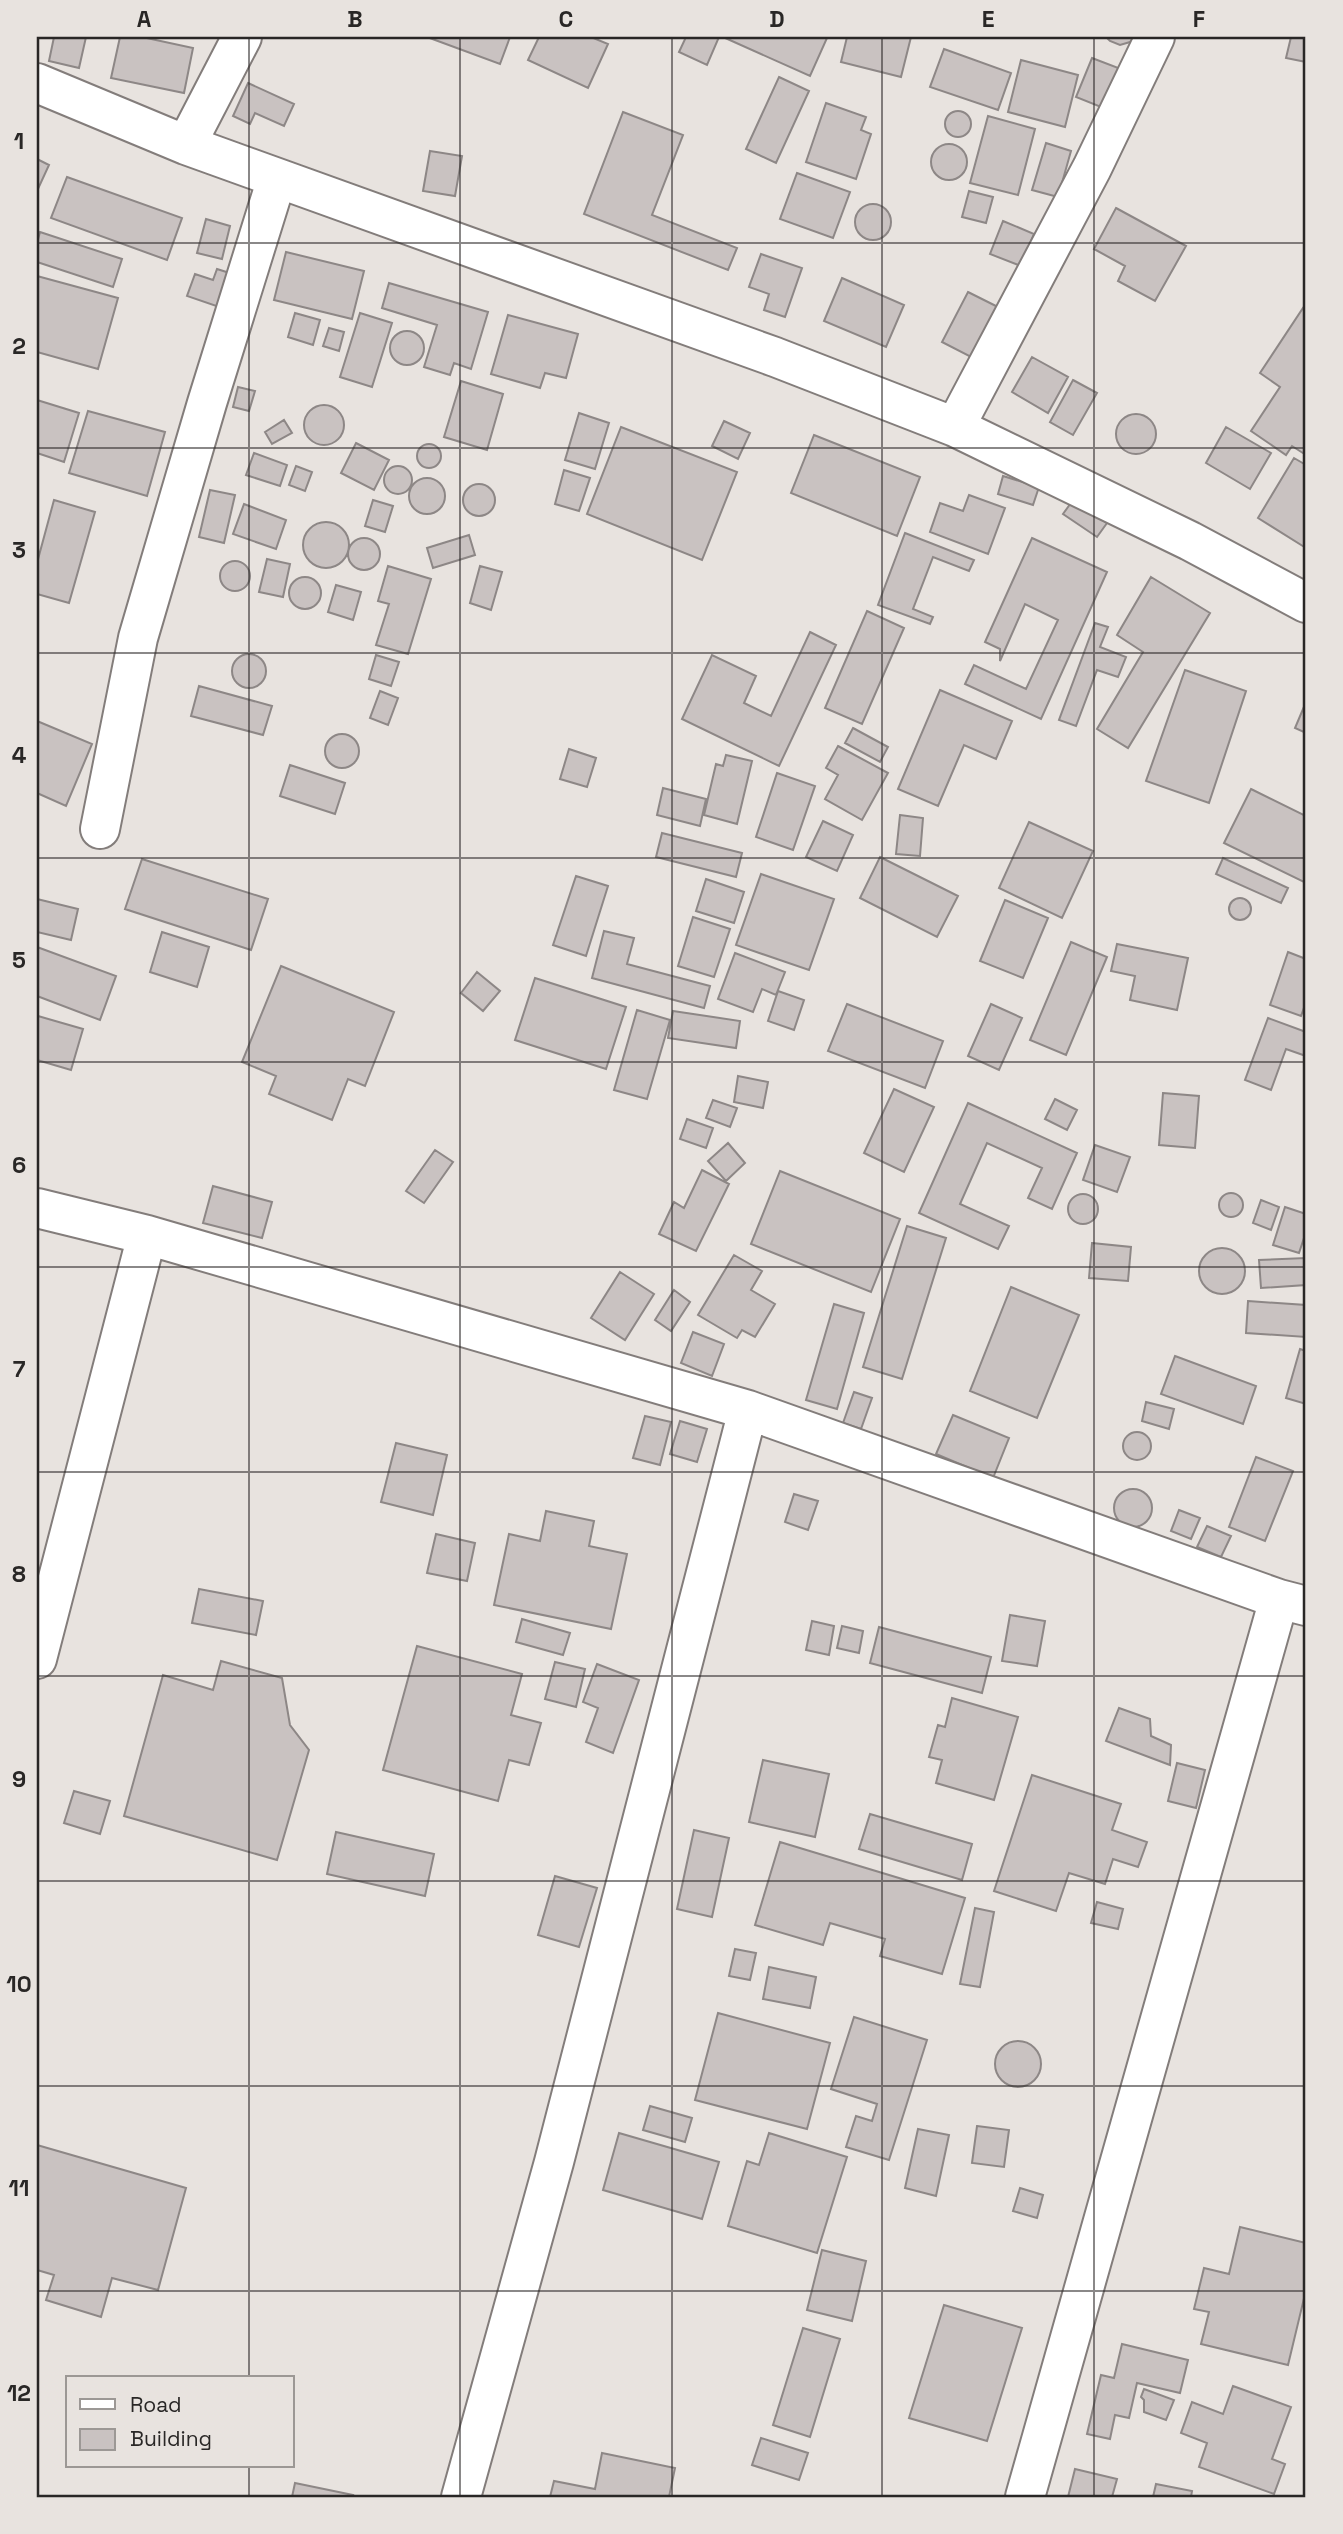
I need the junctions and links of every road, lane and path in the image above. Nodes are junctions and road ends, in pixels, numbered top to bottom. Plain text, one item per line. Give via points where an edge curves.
1 (242, 37) edge
2 (1155, 37) edge
3 (37, 83) edge
4 (186, 145) junction
5 (277, 178) junction
6 (955, 427) junction
7 (1306, 603) edge
8 (100, 829) dead end
9 (37, 1208) edge
10 (147, 1235) junction
11 (748, 1410) junction
12 (1293, 1602) edge
13 (37, 1659) edge
14 (461, 2497) edge
15 (1025, 2497) edge

1 - 4 street
2 - 6 street via 1092,168
3 - 4 street
4 - 5 street
5 - 6 street via 775,357
5 - 8 street via 138,638
6 - 7 street
9 - 10 street
10 - 11 street
10 - 13 street
11 - 12 street
11 - 14 street via 554,2162
12 - 15 street

